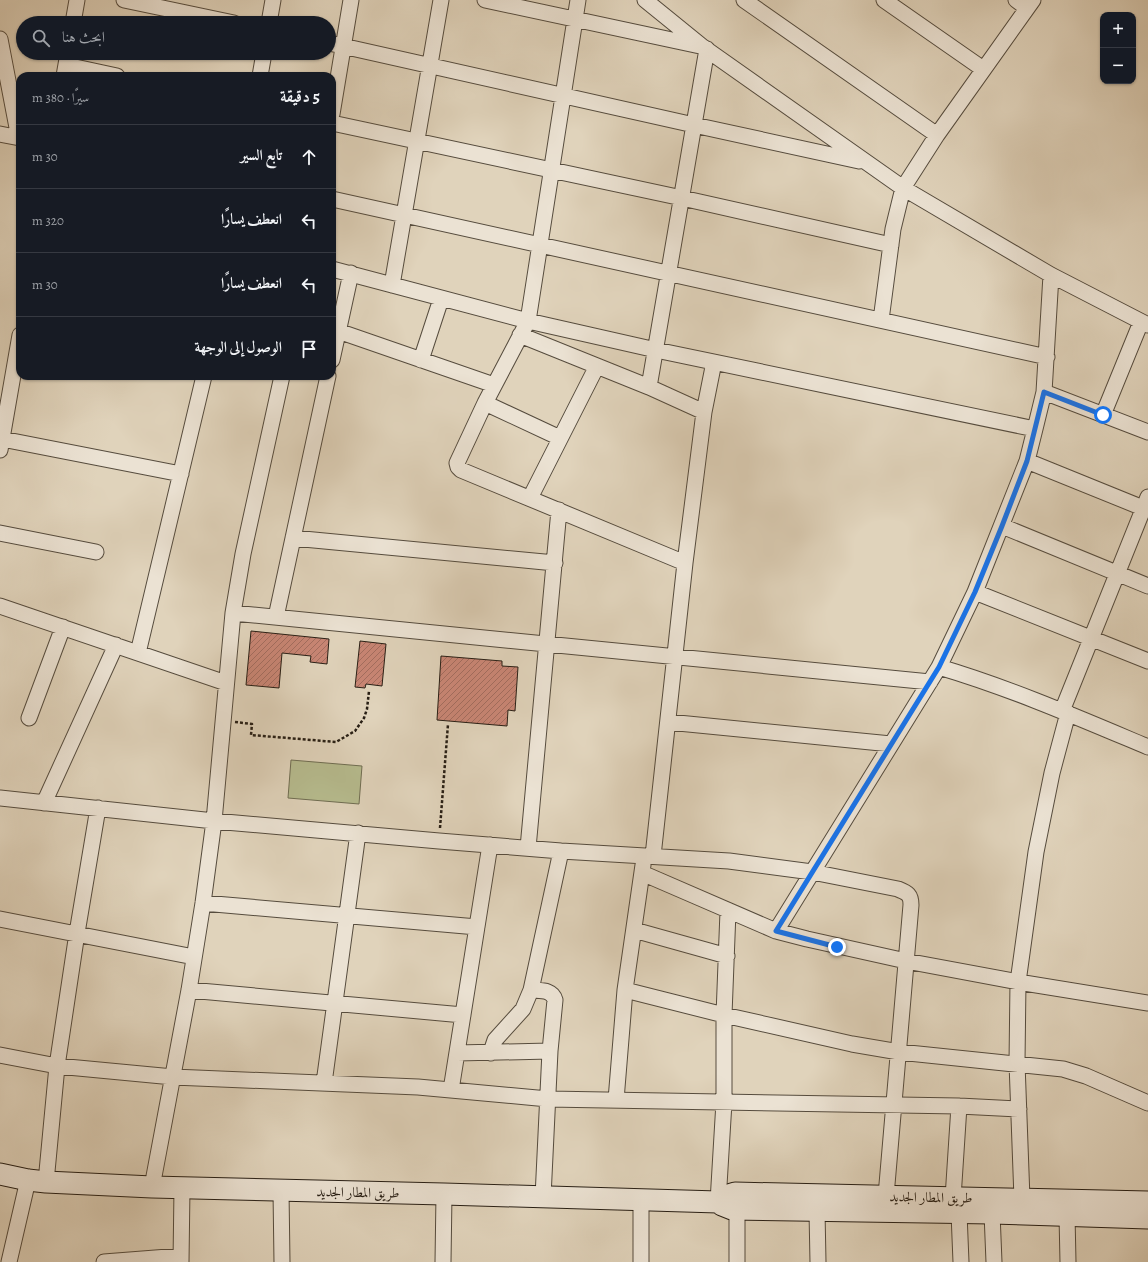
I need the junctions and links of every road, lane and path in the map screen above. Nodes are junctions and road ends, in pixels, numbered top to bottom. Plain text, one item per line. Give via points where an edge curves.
1 (77, 0) edge
2 (124, 0) edge
3 (273, 0) edge
4 (351, 0) edge
5 (441, 0) edge
6 (485, 0) edge
7 (578, 0) edge
8 (645, 0) edge
9 (744, 0) edge
10 (884, 0) edge
11 (1026, 3) edge
12 (903, 5) edge
13 (74, 16) edge
14 (201, 16) edge
15 (270, 16) edge
16 (575, 19) junction
17 (0, 39) edge
18 (336, 44) edge
19 (705, 48) junction
20 (263, 60) edge
21 (335, 60) edge
22 (66, 65) edge
23 (430, 65) junction
24 (983, 69) junction
25 (98, 72) edge
26 (261, 72) edge
27 (334, 72) edge
28 (563, 96) junction
29 (16, 122) edge
30 (336, 124) edge
31 (694, 125) junction
32 (0, 134) edge
33 (936, 135) junction
34 (16, 137) edge
35 (417, 141) junction
36 (866, 162) junction
37 (551, 170) junction
38 (903, 188) junction
39 (682, 198) junction
40 (336, 200) edge
41 (404, 215) junction
42 (540, 245) junction
43 (891, 245) junction
44 (336, 270) edge
45 (351, 273) junction
46 (669, 273) junction
47 (1051, 276) junction
48 (392, 285) junction
49 (441, 298) junction
50 (881, 320) junction
51 (528, 322) junction
52 (1145, 324) edge
53 (338, 331) junction
54 (520, 335) junction
55 (336, 341) edge
56 (16, 348) edge
57 (656, 350) junction
58 (1047, 357) junction
59 (420, 360) junction
60 (714, 362) junction
61 (597, 366) junction
62 (6, 379) edge
63 (203, 380) edge
64 (281, 380) edge
65 (327, 380) edge
66 (494, 385) junction
67 (649, 387) junction
68 (1044, 392) junction
69 (485, 403) junction
70 (704, 412) junction
71 (1103, 415) junction
72 (1036, 429) junction
73 (1148, 432) edge
74 (560, 438) junction
75 (1, 445) edge
76 (1027, 461) junction
77 (181, 474) junction
78 (530, 498) junction
79 (1146, 505) edge
80 (559, 510) junction
81 (1002, 526) junction
82 (0, 533) edge
83 (293, 538) junction
84 (96, 552) dead end
85 (555, 563) junction
86 (685, 563) junction
87 (1117, 573) junction
88 (1148, 586) edge
89 (975, 592) junction
90 (0, 606) edge
91 (233, 613) junction
92 (276, 617) junction
93 (63, 627) junction
94 (1091, 638) junction
95 (548, 644) junction
96 (116, 646) junction
97 (138, 653) junction
98 (675, 657) junction
99 (1148, 661) edge
100 (939, 667) junction
101 (930, 682) junction
102 (226, 683) junction
103 (369, 691) dead end
104 (1065, 712) junction
105 (29, 718) dead end
106 (668, 722) junction
107 (252, 724) dead end
108 (448, 724) dead end
109 (891, 744) junction
110 (1148, 747) edge
111 (0, 798) edge
112 (44, 803) junction
113 (98, 808) junction
114 (214, 821) junction
115 (358, 833) junction
116 (439, 841) junction
117 (490, 845) junction
118 (528, 848) junction
119 (562, 850) junction
120 (649, 856) junction
121 (812, 872) junction
122 (642, 873) junction
123 (203, 903) junction
124 (728, 911) junction
125 (346, 916) junction
126 (0, 918) edge
127 (477, 927) junction
128 (634, 930) junction
129 (776, 931) junction
130 (77, 933) junction
131 (726, 956) junction
132 (194, 957) junction
133 (906, 961) junction
134 (1018, 982) junction
135 (189, 990) junction
136 (530, 990) junction
137 (625, 990) junction
138 (335, 1002) junction
139 (1148, 1002) edge
140 (463, 1015) junction
141 (724, 1015) junction
142 (550, 1051) junction
143 (898, 1052) junction
144 (457, 1053) junction
145 (492, 1053) junction
146 (0, 1056) edge
147 (1017, 1063) junction
148 (57, 1066) junction
149 (174, 1077) junction
150 (324, 1083) junction
151 (451, 1090) junction
152 (548, 1099) junction
153 (616, 1100) junction
154 (724, 1102) junction
155 (1148, 1103) edge
156 (893, 1105) junction
157 (959, 1106) junction
158 (1018, 1109) junction
159 (0, 1174) edge
160 (37, 1181) junction
161 (152, 1187) junction
162 (182, 1188) junction
163 (281, 1191) junction
164 (444, 1194) junction
165 (886, 1196) junction
166 (543, 1197) junction
167 (1022, 1199) junction
168 (641, 1200) junction
169 (718, 1202) junction
170 (1148, 1202) edge
171 (956, 1205) junction
172 (738, 1209) junction
173 (817, 1210) junction
174 (992, 1213) junction
175 (1067, 1215) junction
176 (1148, 1218) edge
177 (181, 1259) edge
178 (9, 1262) edge
179 (104, 1262) edge
180 (282, 1262) edge
181 (443, 1262) edge
182 (641, 1262) edge
183 (737, 1262) edge
184 (818, 1262) edge
185 (961, 1262) edge
186 (994, 1262) edge
187 (1068, 1262) edge

1 - 13 street
2 - 14 street
3 - 15 street
4 - 18 street
5 - 23 street
6 - 16 street
7 - 16 street
8 - 19 street
9 - 33 street
10 - 12 street
11 - 24 street
12 - 24 street
16 - 19 street
16 - 28 street
17 - 29 street
18 - 23 street
19 - 31 street
19 - 36 street
20 - 26 street
21 - 27 street
22 - 25 street
23 - 28 street
23 - 35 street
24 - 33 street
28 - 31 street
28 - 37 street
30 - 35 street
31 - 36 street
31 - 39 street
32 - 34 street
33 - 38 street
35 - 37 street
35 - 41 street
36 - 38 street
37 - 39 street
37 - 42 street
38 - 43 street
38 - 47 street
39 - 43 street
39 - 46 street
40 - 41 street
41 - 42 street
41 - 48 street
42 - 46 street
42 - 51 street
43 - 50 street
44 - 45 street
45 - 48 street
45 - 53 street
46 - 50 street
46 - 57 street
47 - 52 street
47 - 58 street
48 - 49 street
49 - 51 street
49 - 59 street
50 - 58 street
51 - 54 street
51 - 57 street
52 - 71 street
53 - 55 street
53 - 59 street
54 - 61 street
54 - 66 street
56 - 62 street
57 - 60 street
57 - 67 street
58 - 68 street
59 - 66 street
60 - 70 street
60 - 72 street
61 - 67 street
61 - 74 street
62 - 75 street
63 - 77 street
64 - 91 street via 243,554
65 - 83 street
66 - 69 street
67 - 70 street
68 - 71 street
68 - 72 street
69 - 74 street
69 - 78 street via 459,458 458,467
70 - 86 street
71 - 73 street
72 - 76 street
74 - 78 street
75 - 77 street
76 - 79 street
76 - 81 street
77 - 97 street
78 - 80 street
79 - 87 street
80 - 85 street
80 - 86 street
81 - 87 street
81 - 89 street
82 - 84 street
83 - 85 street
83 - 92 street
85 - 95 street
86 - 98 street
87 - 88 street
87 - 94 street
89 - 94 street
89 - 100 street
90 - 93 street
91 - 92 street
91 - 102 street
92 - 95 street
93 - 96 street
93 - 105 street
94 - 99 street
94 - 104 street
95 - 98 street
95 - 118 street
96 - 97 street
96 - 112 street
97 - 102 street
98 - 101 street
98 - 106 street
100 - 101 street
100 - 104 street
101 - 109 street
102 - 114 street
103 - 107 path via 364,718 355,731 336,742 251,735
104 - 110 street
104 - 134 street via 1036,852
106 - 109 street
106 - 120 street
108 - 116 path
109 - 121 street
111 - 112 street
112 - 113 street
113 - 114 street
113 - 130 street
114 - 115 street
114 - 123 street
115 - 116 street
115 - 125 street
116 - 117 street
117 - 118 street
117 - 127 street
118 - 119 street
119 - 120 street
119 - 136 street
120 - 121 street via 730,861
120 - 122 street
121 - 129 street
121 - 133 street via 898,889 908,894 911,905
122 - 124 street
122 - 128 street
123 - 125 street
123 - 132 street
124 - 129 street
124 - 131 street
125 - 127 street
125 - 138 street
126 - 130 street
127 - 140 street
128 - 131 street
128 - 137 street
129 - 133 street
130 - 132 street
130 - 148 street
131 - 141 street
132 - 135 street
133 - 134 street
133 - 143 street
134 - 139 street
134 - 147 street
135 - 138 street
135 - 149 street
136 - 142 street via 553,995
136 - 145 street via 523,1009 495,1040
137 - 141 street
137 - 153 street
138 - 140 street
138 - 150 street
140 - 144 street
141 - 143 street
141 - 154 street
142 - 145 street
142 - 152 street
143 - 147 street
143 - 156 street
144 - 145 street
144 - 151 street
146 - 148 street
147 - 155 street via 1074,1071
147 - 158 street
148 - 149 street
148 - 160 street
149 - 150 street
149 - 161 street
150 - 151 street
151 - 152 street
152 - 153 street
152 - 166 street
153 - 154 street
154 - 156 street
154 - 169 street
156 - 157 street
156 - 165 street
157 - 158 street
157 - 171 street
158 - 167 street
159 - 160 street, طريق المطار الجديد
160 - 161 street, طريق المطار الجديد
160 - 178 street
161 - 162 street, طريق المطار الجديد
162 - 163 street, طريق المطار الجديد
162 - 177 street
163 - 164 street, طريق المطار الجديد
163 - 180 street
164 - 166 street, طريق المطار الجديد
164 - 181 street
165 - 169 street, طريق المطار الجديد via 735,1194 725,1196
165 - 171 street, طريق المطار الجديد
166 - 168 street, طريق المطار الجديد
167 - 170 street, طريق المطار الجديد
167 - 171 street, طريق المطار الجديد
168 - 169 street, طريق المطار الجديد
168 - 182 street
169 - 172 street, طريق المطار الجديد via 727,1208
171 - 173 street, طريق المطار الجديد
171 - 174 street, طريق المطار الجديد
171 - 185 street
172 - 173 street, طريق المطار الجديد
172 - 183 street
173 - 184 street
174 - 175 street, طريق المطار الجديد
174 - 186 street
175 - 176 street, طريق المطار الجديد
175 - 187 street
177 - 179 street

